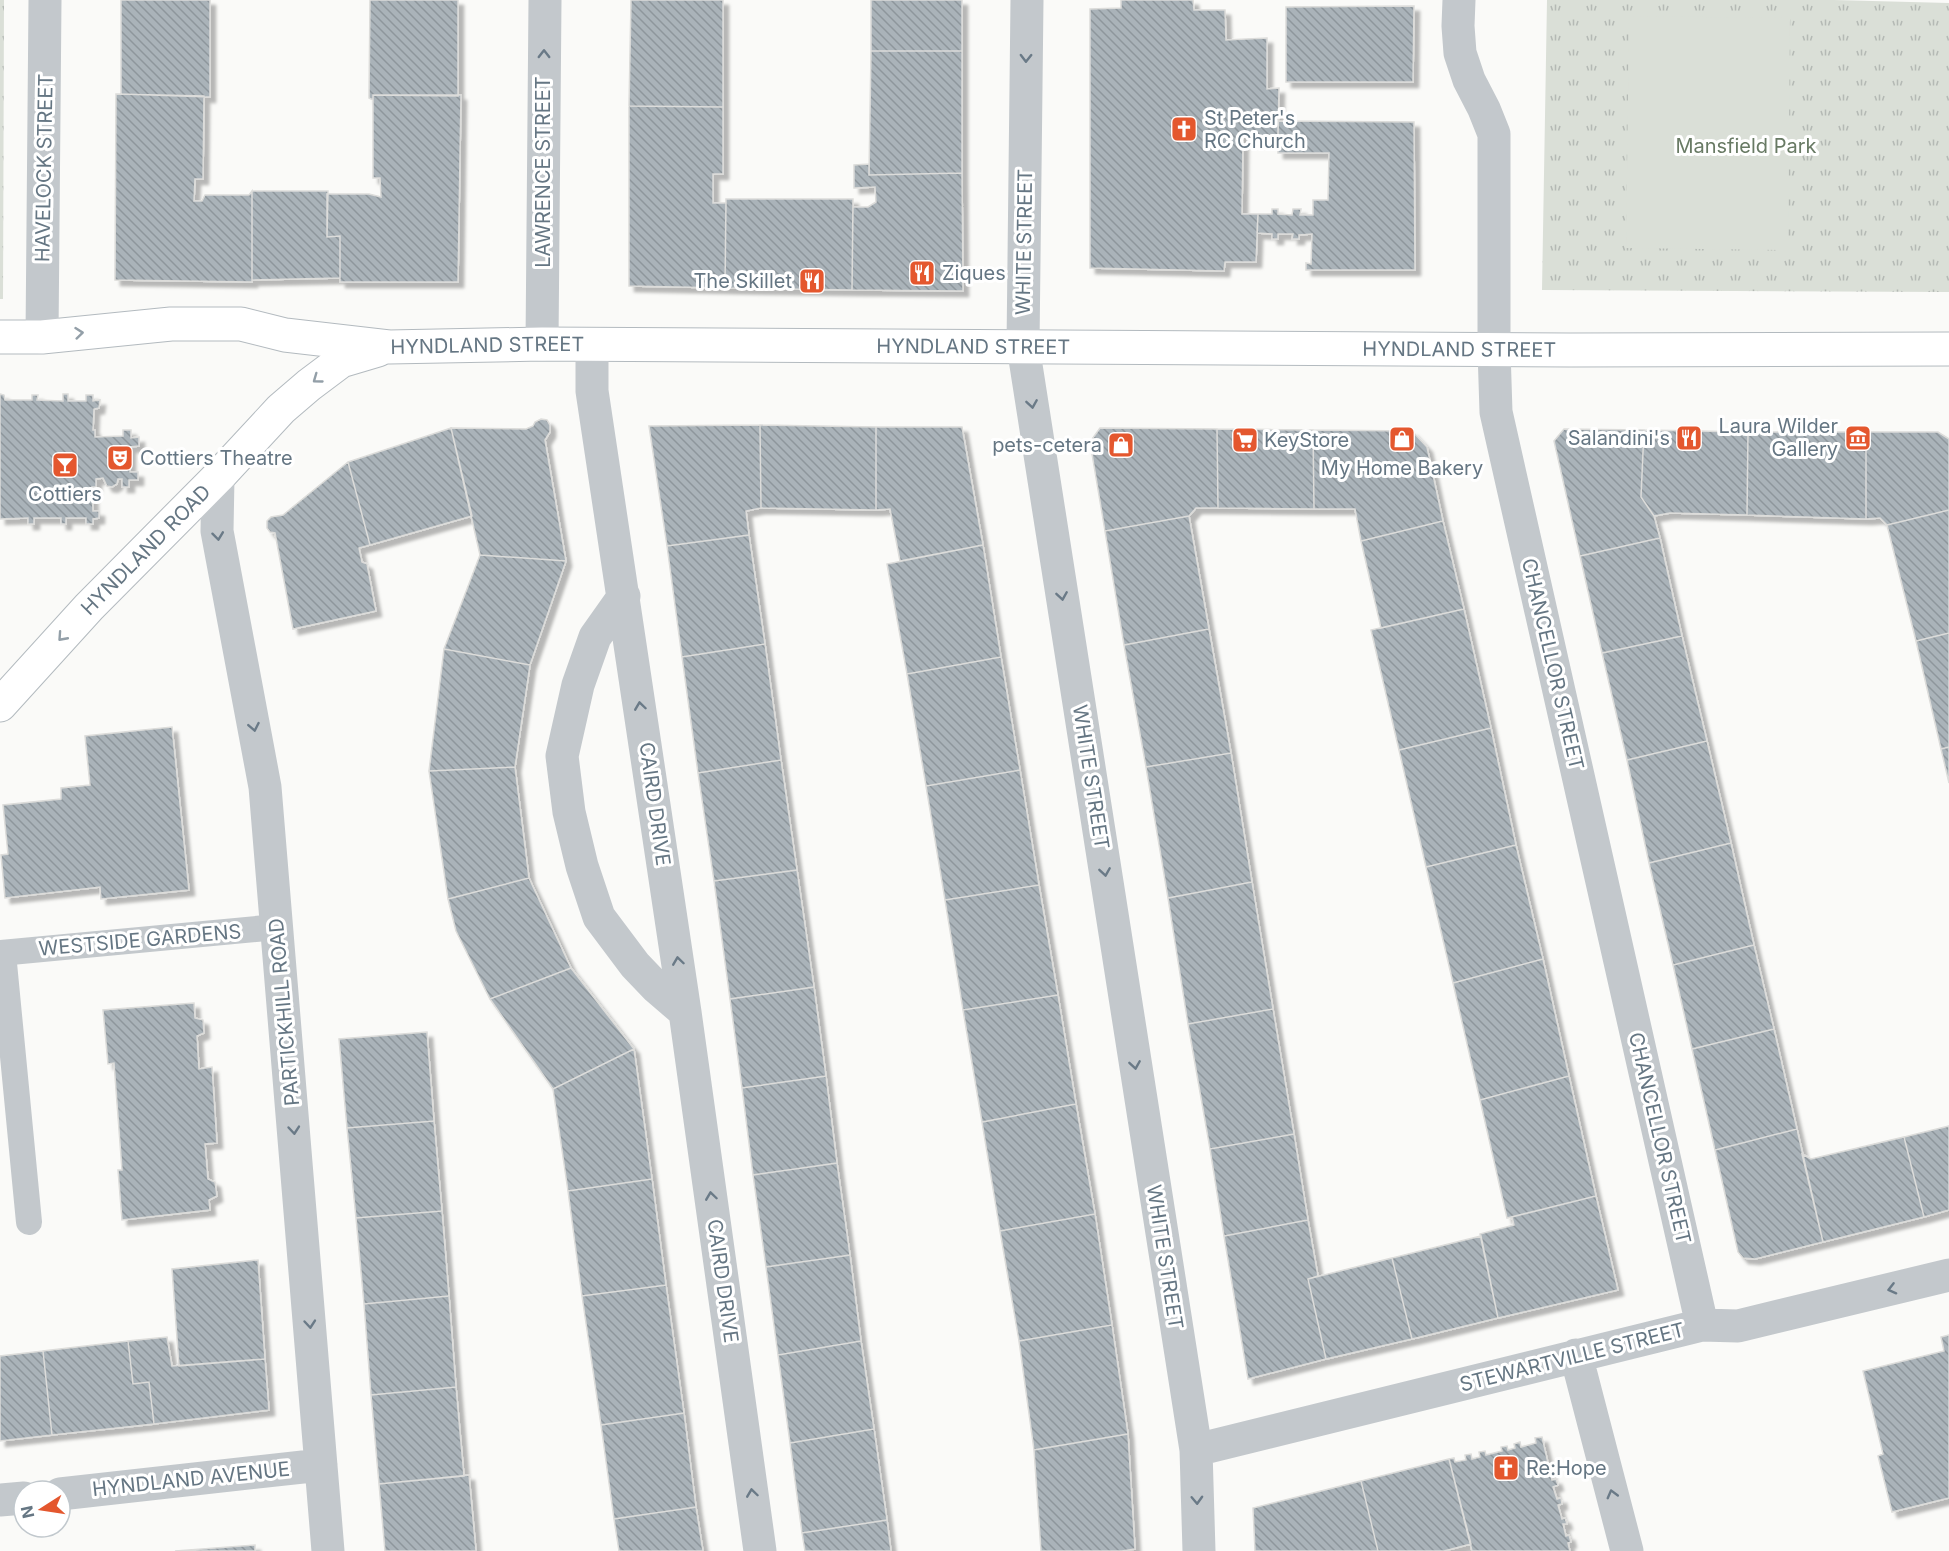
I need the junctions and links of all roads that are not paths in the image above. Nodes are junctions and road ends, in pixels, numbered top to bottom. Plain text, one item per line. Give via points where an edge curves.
1 (45, 0) edge
2 (544, 0) edge
3 (1026, 0) edge
4 (1459, 0) edge
5 (0, 337) edge
6 (42, 337) junction
7 (542, 344) junction
8 (592, 345) junction
9 (1023, 346) junction
10 (389, 347) junction
11 (1949, 349) edge
12 (1494, 350) junction
13 (218, 477) junction
14 (624, 596) junction
15 (0, 705) edge
16 (277, 927) junction
17 (1, 953) edge
18 (685, 1012) junction
19 (29, 1222) dead end
20 (1949, 1275) edge
21 (1702, 1325) junction
22 (1576, 1355) junction
23 (1196, 1450) junction
24 (321, 1465) junction
25 (72, 1493) edge
26 (328, 1551) edge
27 (760, 1551) edge
28 (1199, 1551) edge
29 (1627, 1551) edge

1 - 6 street, HAVELOCK STREET
7 -> 2 street, LAWRENCE STREET
3 -> 9 street, WHITE STREET
4 - 12 street, CHANCELLOR STREET via 1460,53 1494,134
5 - 6 street, HYNDLAND STREET
6 -> 10 street, HYNDLAND STREET via 171,324 241,324 285,335
7 - 8 street, HYNDLAND STREET
7 - 10 street, HYNDLAND STREET
8 - 9 street, HYNDLAND STREET
8 - 14 street, CAIRD DRIVE via 592,391
9 - 12 street, HYNDLAND STREET
9 -> 23 street, WHITE STREET
10 -> 13 street, HYNDLAND ROAD via 341,362 309,385 281,409
11 - 12 street, HYNDLAND STREET
12 - 21 street, CHANCELLOR STREET via 1496,412
13 -> 15 street, HYNDLAND ROAD via 89,607
13 -> 16 street, PARTICKHILL ROAD via 216,531 265,787
18 -> 14 street, CAIRD DRIVE
14 - 18 street via 595,637 578,685 562,756 569,812 599,916 635,965
16 - 17 lane, WESTSIDE GARDENS
16 -> 24 street, PARTICKHILL ROAD
17 - 19 lane, WESTSIDE GARDENS
27 -> 18 street, CAIRD DRIVE
20 -> 21 street, STEWARTVILLE STREET via 1738,1326
21 - 22 street, STEWARTVILLE STREET
22 - 23 street, STEWARTVILLE STREET
29 -> 22 street
23 -> 28 street, WHITE STREET
24 - 25 street, HYNDLAND AVENUE
24 - 26 street, PARTICKHILL ROAD

